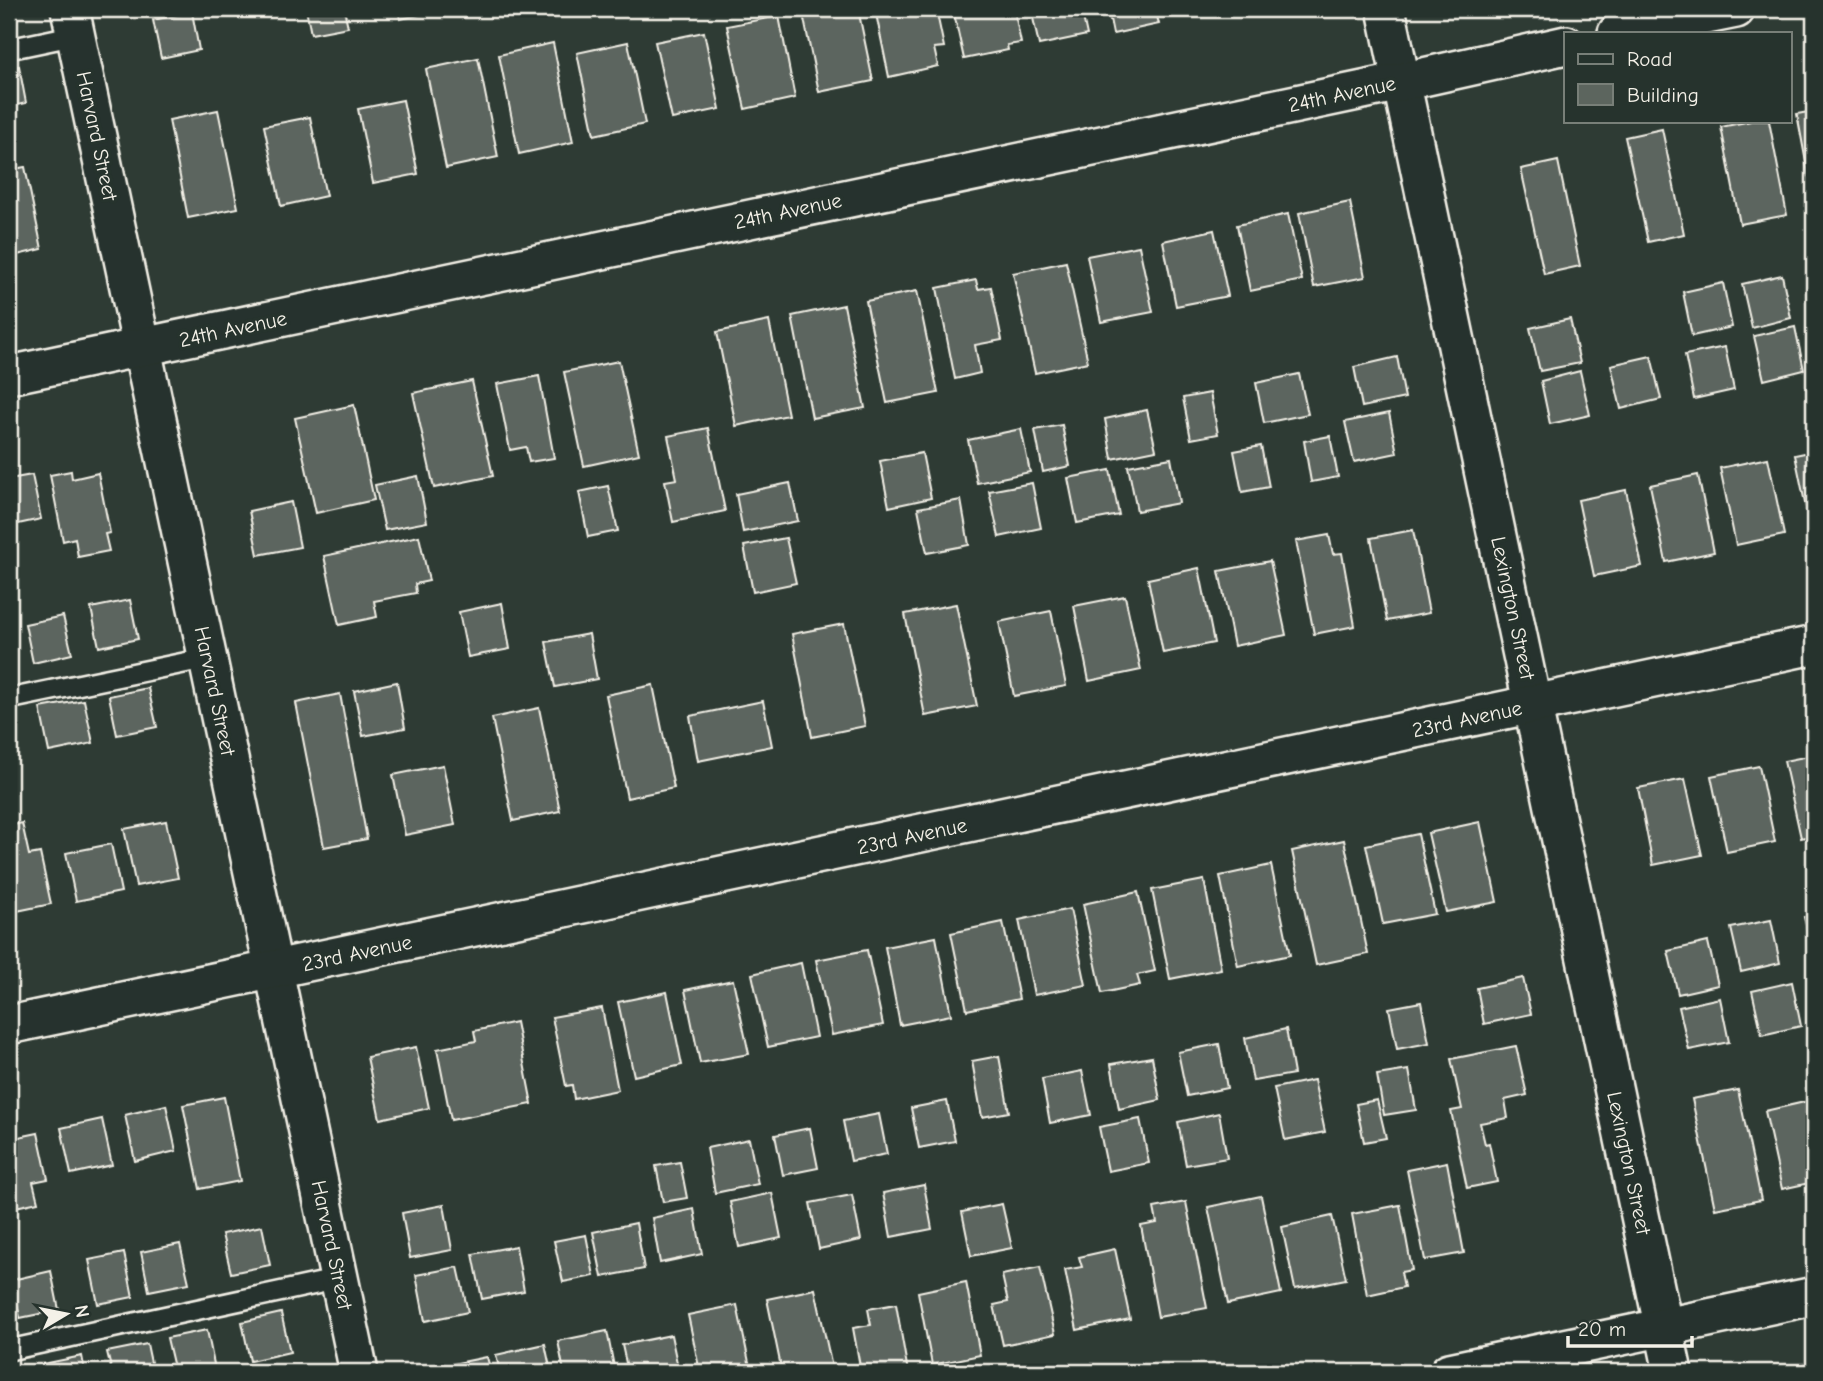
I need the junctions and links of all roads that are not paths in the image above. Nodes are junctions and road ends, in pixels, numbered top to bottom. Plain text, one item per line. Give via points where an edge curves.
1 (1386, 9) edge
2 (1736, 9) edge
3 (74, 22) edge
4 (1622, 32) edge
5 (1564, 45) edge
6 (9, 49) edge
7 (1401, 82) junction
8 (142, 348) junction
9 (9, 376) edge
10 (1814, 645) edge
11 (208, 658) junction
12 (9, 699) edge
13 (1534, 705) junction
14 (274, 970) junction
15 (9, 1025) edge
16 (339, 1279) junction
17 (1814, 1296) edge
18 (1663, 1328) junction
19 (9, 1350) edge
20 (359, 1372) edge
21 (1449, 1372) edge
22 (1673, 1372) edge

1 - 7 street, Lexington Street
2 - 4 street
3 - 6 lane
3 - 8 street, Harvard Street
5 - 7 street, 24th Avenue
7 - 8 street, 24th Avenue
7 - 13 street, Lexington Street
8 - 9 street, 24th Avenue
8 - 11 street, Harvard Street
10 - 13 street, 23rd Avenue
11 - 12 lane
11 - 14 street, Harvard Street
13 - 14 street, 23rd Avenue
13 - 18 street, Lexington Street
14 - 15 street, 23rd Avenue
14 - 16 street, Harvard Street
16 - 19 lane
16 - 20 street, Harvard Street
17 - 18 street
18 - 21 street
18 - 22 street, Lexington Street

